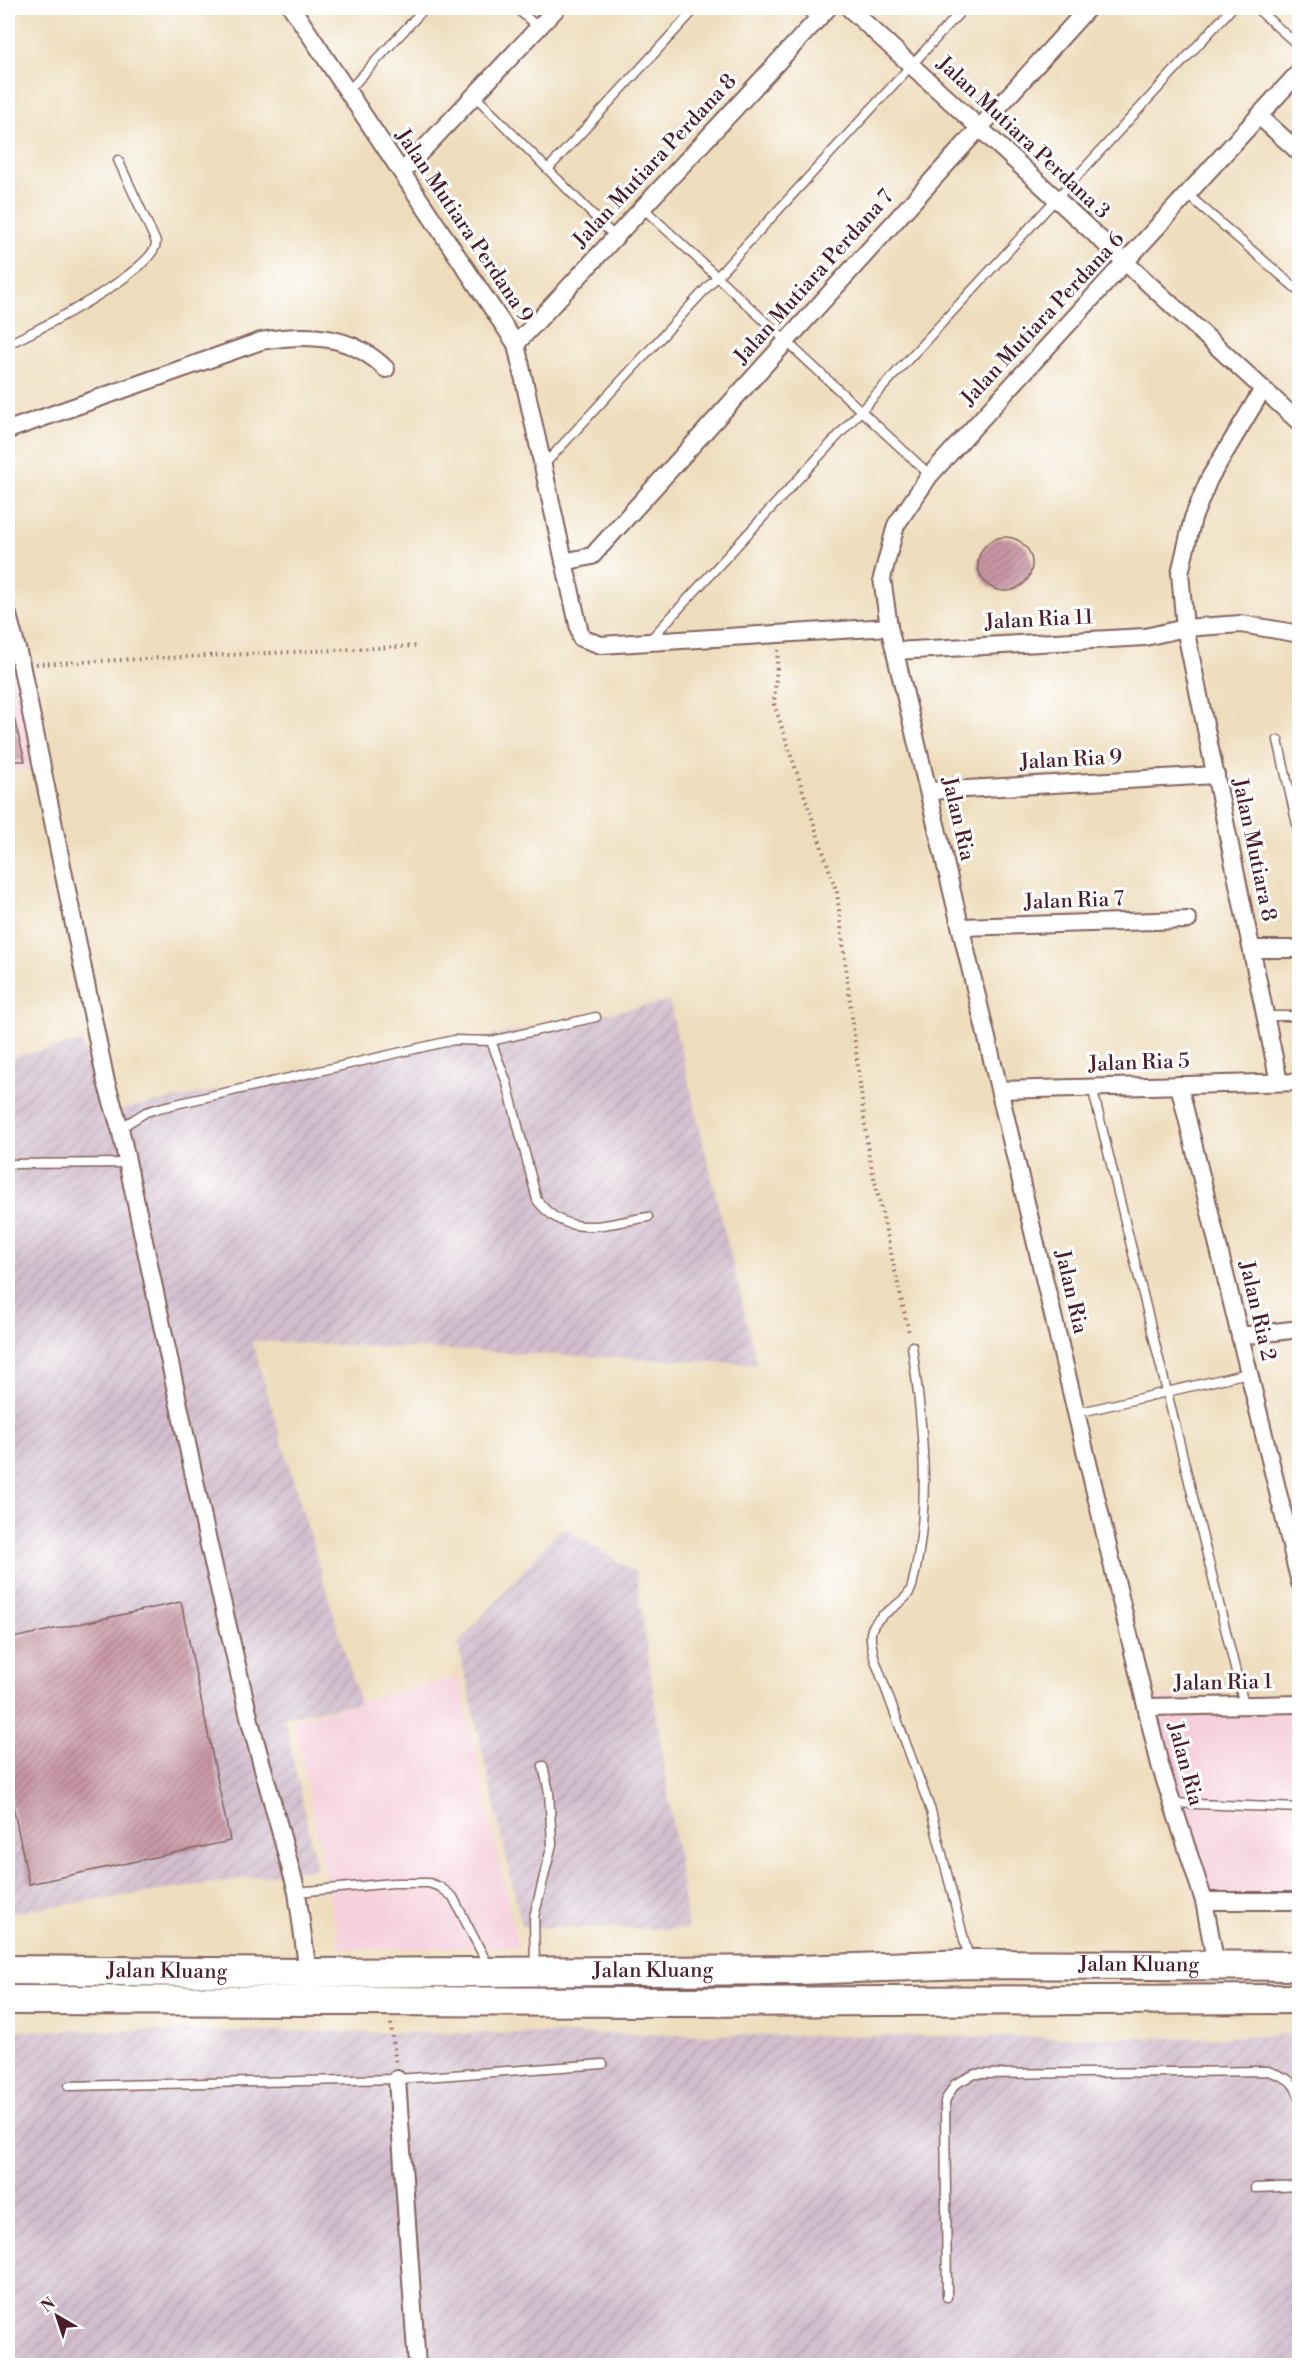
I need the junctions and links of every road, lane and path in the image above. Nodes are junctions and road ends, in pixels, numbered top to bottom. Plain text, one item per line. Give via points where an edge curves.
1 (292, 8) edge
2 (425, 8) edge
3 (516, 8) edge
4 (556, 8) edge
5 (696, 8) edge
6 (803, 8) edge
7 (849, 8) edge
8 (964, 8) edge
9 (1088, 8) edge
10 (1232, 8) edge
11 (1257, 8) edge
12 (822, 14) edge
13 (538, 27) junction
14 (1299, 47) edge
15 (911, 65) junction
16 (1299, 71) edge
17 (347, 92) junction
18 (474, 95) junction
19 (1259, 116) junction
20 (979, 128) junction
21 (1299, 153) edge
22 (118, 160) dead end
23 (548, 170) junction
24 (402, 172) junction
25 (1187, 194) junction
26 (1056, 199) junction
27 (642, 207) junction
28 (615, 237) junction
29 (1125, 262) junction
30 (717, 277) junction
31 (1299, 292) edge
32 (787, 342) junction
33 (8, 344) edge
34 (516, 344) junction
35 (386, 369) dead end
36 (1263, 389) junction
37 (861, 411) junction
38 (1299, 423) edge
39 (8, 430) edge
40 (543, 466) junction
41 (930, 475) junction
42 (564, 562) junction
43 (8, 615) edge
44 (889, 627) junction
45 (1185, 628) junction
46 (780, 634) junction
47 (1299, 634) edge
48 (648, 642) junction
49 (419, 646) dead end
50 (895, 651) junction
51 (21, 664) junction
52 (1278, 740) dead end
53 (1216, 775) junction
54 (928, 791) junction
55 (1299, 838) edge
56 (1188, 920) dead end
57 (961, 927) junction
58 (1252, 949) junction
59 (1299, 949) edge
60 (1265, 1016) junction
61 (1299, 1016) edge
62 (596, 1017) dead end
63 (491, 1041) junction
64 (1279, 1082) junction
65 (1299, 1082) edge
66 (1179, 1085) junction
67 (1092, 1087) junction
68 (1000, 1090) junction
69 (120, 1128) junction
70 (127, 1163) junction
71 (8, 1164) edge
72 (648, 1217) dead end
73 (1299, 1329) edge
74 (1240, 1336) junction
75 (912, 1346) joint
76 (1248, 1373) junction
77 (1167, 1392) junction
78 (1077, 1413) junction
79 (1299, 1583) edge
80 (1299, 1704) edge
81 (1244, 1705) junction
82 (1147, 1707) junction
83 (543, 1766) dead end
84 (1170, 1803) junction
85 (1299, 1808) edge
86 (297, 1892) junction
87 (1204, 1901) junction
88 (1299, 1901) edge
89 (970, 1964) junction
90 (1216, 1965) junction
91 (1299, 1966) edge
92 (8, 1970) edge
93 (491, 1971) junction
94 (535, 1971) junction
95 (308, 1973) junction
96 (8, 2000) edge
97 (389, 2000) junction
98 (1299, 2000) edge
99 (603, 2064) dead end
100 (397, 2079) junction
101 (69, 2086) dead end
102 (1299, 2100) edge
103 (1299, 2186) edge
104 (1256, 2188) dead end
105 (946, 2297) dead end
106 (417, 2366) edge

1 - 17 street, Jalan Mutiara Perdana 9
2 - 17 lane
3 - 13 lane
4 - 13 street
5 - 23 lane
6 - 12 lane
7 - 15 street, Jalan Mutiara Perdana 3
8 - 15 lane
9 - 20 street, Jalan Mutiara Perdana 7
10 - 26 lane
11 - 14 lane
12 - 27 street, Jalan Mutiara Perdana 8
13 - 18 street
15 - 20 street, Jalan Mutiara Perdana 3
15 - 30 lane
16 - 19 street, Jalan Mutiara Perdana 6
17 - 24 street, Jalan Mutiara Perdana 9
18 - 23 lane
18 - 24 street
19 - 21 street
19 - 25 street, Jalan Mutiara Perdana 6
20 - 26 street, Jalan Mutiara Perdana 3
20 - 32 street, Jalan Mutiara Perdana 7
22 - 33 lane via 156,249 120,282
23 - 28 lane
24 - 34 street, Jalan Mutiara Perdana 9
25 - 29 street, Jalan Mutiara Perdana 6
25 - 31 lane
26 - 29 street, Jalan Mutiara Perdana 3
26 - 37 lane
27 - 28 street, Jalan Mutiara Perdana 8
27 - 30 lane
28 - 34 street, Jalan Mutiara Perdana 8
29 - 36 street, Jalan Mutiara Perdana 3
29 - 41 street, Jalan Mutiara Perdana 6
30 - 32 lane
30 - 40 lane
32 - 37 lane
32 - 42 street, Jalan Mutiara Perdana 7 via 592,556
34 - 40 street, Jalan Mutiara Perdana 9
35 - 39 street via 370,353 344,343 314,337 271,339
36 - 38 street, Jalan Mutiara Perdana 3
36 - 45 street, Jalan Mutiara 8 via 1209,479 1193,519 1180,573
37 - 41 lane
37 - 48 lane
40 - 42 street, Jalan Mutiara Perdana 9
41 - 44 street, Jalan Mutiara Perdana 6 via 896,525 882,578
42 - 48 street, Jalan Mutiara Perdana 9 via 581,638 601,645
43 - 51 street
44 - 46 street
44 - 50 street, Jalan Ria
45 - 47 street, Jalan Ria 11 via 1241,624
45 - 50 street, Jalan Ria 11 via 1145,637
45 - 53 street, Jalan Mutiara 8
46 - 48 street
46 - 75 path via 774,704 837,893 868,1151
49 - 51 path
50 - 54 street, Jalan Ria
51 - 69 street via 106,1082
52 - 55 lane
53 - 54 street, Jalan Ria 9
53 - 58 street, Jalan Mutiara 8
54 - 57 street, Jalan Ria
56 - 57 street, Jalan Ria 7
57 - 68 street, Jalan Ria
58 - 59 street
58 - 60 street, Jalan Mutiara 8
60 - 61 lane
60 - 64 street, Jalan Mutiara 8
62 - 63 lane
63 - 69 lane via 454,1040 163,1107
63 - 72 lane via 507,1083 537,1200 547,1214 581,1229
64 - 65 street, Jalan Ria 5
64 - 66 street, Jalan Ria 5
66 - 67 street, Jalan Ria 5
66 - 74 street, Jalan Ria 2
67 - 68 street, Jalan Ria 5
67 - 77 lane
68 - 78 street, Jalan Ria
69 - 70 street
70 - 71 lane
70 - 86 street via 207,1538 251,1725
73 - 74 street
74 - 76 street, Jalan Ria 2
75 - 89 lane via 924,1456 920,1546 912,1589 875,1624 871,1641 874,1660 932,1811
76 - 77 lane
76 - 79 street, Jalan Ria 2
77 - 78 lane
77 - 81 lane
78 - 82 street, Jalan Ria
80 - 81 street, Jalan Ria 1
81 - 82 street, Jalan Ria 1
82 - 84 street, Jalan Ria
83 - 94 lane via 552,1844 534,1917
84 - 85 lane
84 - 87 street, Jalan Ria
86 - 93 lane via 393,1883 429,1883 440,1887 453,1897 465,1916
86 - 95 street
87 - 88 street
87 - 90 street, Jalan Ria
89 - 90 highway, Jalan Kluang
89 - 94 highway, Jalan Kluang via 798,1970
90 - 91 highway, Jalan Kluang
92 - 95 highway, Jalan Kluang
93 - 94 highway, Jalan Kluang
93 - 95 highway, Jalan Kluang
96 - 97 highway, Jalan Kluang
97 - 98 highway, Jalan Kluang
97 - 100 path
99 - 100 lane
100 - 101 lane
100 - 106 street
102 - 105 lane via 1297,2087 1288,2078 1268,2071 975,2074 955,2084 945,2101
103 - 104 lane

